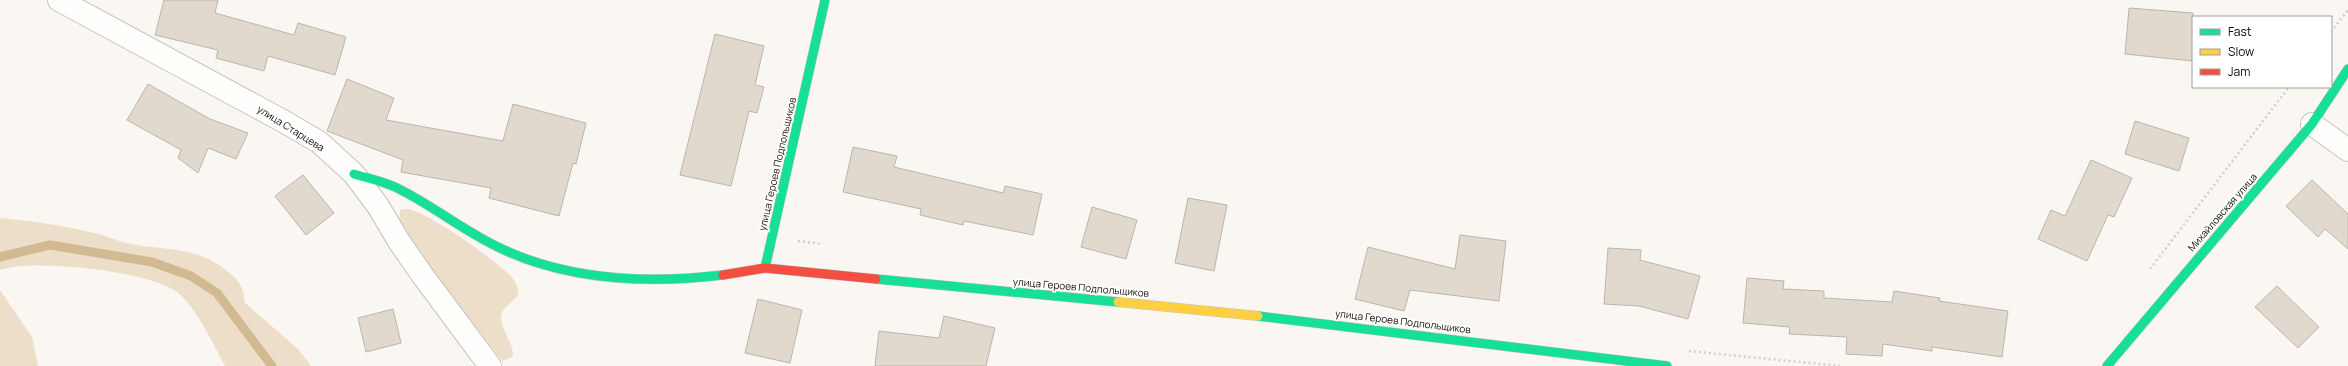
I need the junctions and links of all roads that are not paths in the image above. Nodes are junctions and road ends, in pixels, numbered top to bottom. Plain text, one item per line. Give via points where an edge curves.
1 (59, 0) edge
2 (825, 0) edge
3 (2348, 69) edge
4 (2312, 124) junction
5 (2348, 150) edge
6 (354, 174) junction
7 (765, 268) junction
8 (490, 366) edge
9 (1667, 366) edge
10 (2107, 366) edge

1 - 6 street, улица Старцева via 319,142
2 - 7 street, улица Героев Подпольщиков
3 - 4 street, Михайловская улица
4 - 5 street
4 - 10 street, Михайловская улица
6 - 7 street via 394,188 493,245 539,263 560,268 624,279 660,281 709,278
6 - 8 street, улица Старцева via 423,276
7 - 9 street, улица Героев Подпольщиков via 1313,321

